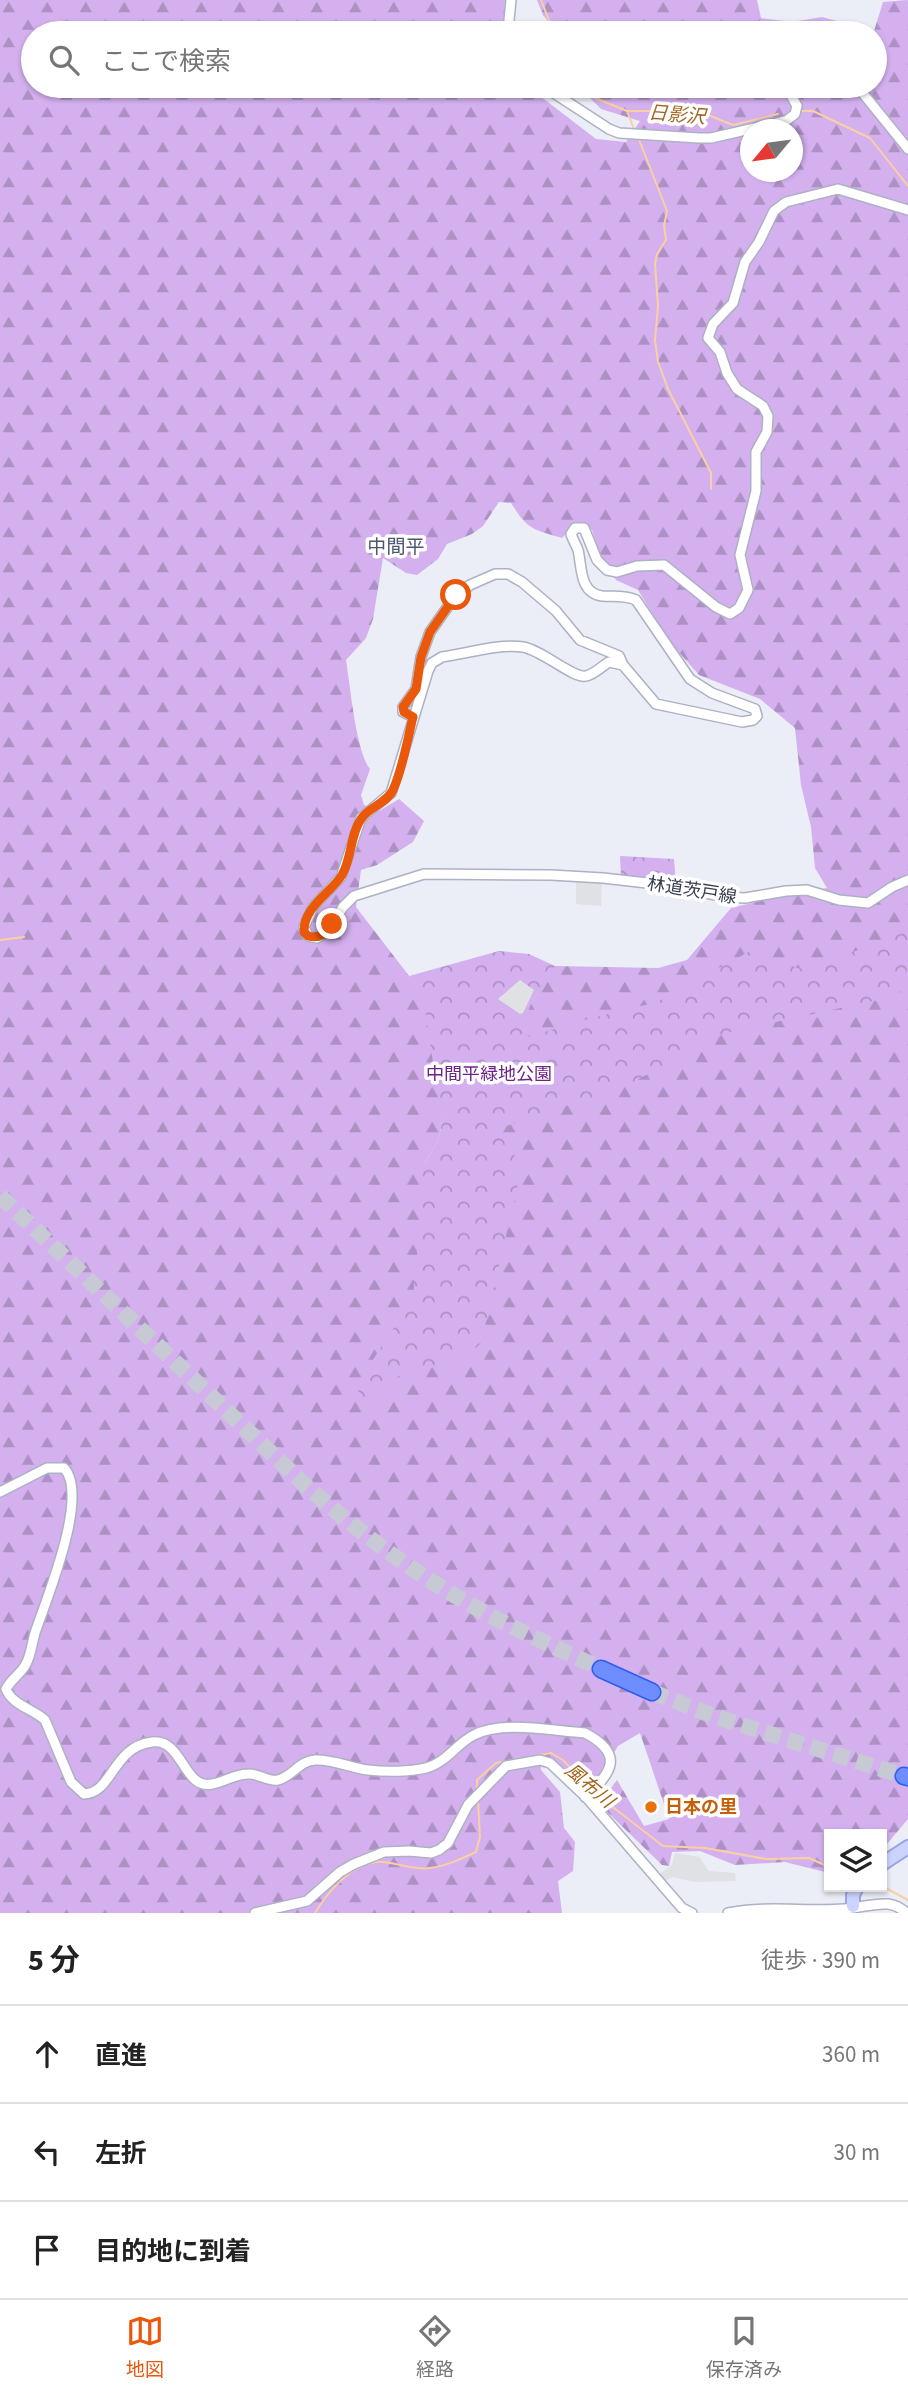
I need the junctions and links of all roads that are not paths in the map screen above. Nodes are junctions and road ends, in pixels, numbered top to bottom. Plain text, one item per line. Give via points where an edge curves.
1 (511, 0) edge
2 (509, 21) edge
3 (561, 98) edge
4 (793, 98) edge
5 (867, 98) edge
6 (908, 149) edge
7 (908, 210) edge
8 (623, 665) junction
9 (413, 717) junction
10 (908, 880) edge
11 (0, 1492) edge
12 (605, 1671) tunnel mouth
13 (646, 1690) tunnel mouth
14 (585, 1797) junction
15 (908, 1847) edge
16 (887, 1861) edge
17 (854, 1892) edge
18 (850, 1909) edge
19 (801, 1910) edge
20 (255, 1913) edge
21 (692, 1913) edge
22 (728, 1913) edge
23 (907, 1913) edge

1 - 2 street
3 - 4 street via 609,129 711,138 786,121 795,114
5 - 6 street
7 - 8 street via 838,189 786,202 774,211 745,262 733,303 708,333 737,389 763,405 768,416 767,432 756,452 756,491 740,555 748,590 739,608 730,614 716,607 664,565 607,570 597,560 584,528 575,528 571,534 582,578 590,590 636,600 690,679 755,709 757,716 742,722 660,706
8 - 9 street via 610,662 581,676 521,646 442,657 429,668
8 - 9 street via 619,656 580,640 556,611 522,582 508,574 495,574 456,595 430,632 416,689 403,707
9 - 10 street, 林道茨戸線 via 391,793 361,818 341,877 307,919 308,936 327,932 354,896 424,874 551,875 745,898 807,890 868,903
11 - 14 street via 54,1467 64,1468 72,1482 69,1520 28,1662 6,1689 14,1701 45,1720 71,1782 84,1794 99,1790 130,1749 148,1742 168,1744 193,1778 212,1784 252,1773 276,1781 300,1764 318,1760 368,1770 427,1768 473,1735 507,1727 585,1733 596,1739 611,1767
12 - 13 highway
14 - 20 street via 550,1763 540,1760 506,1766 468,1805 448,1843 439,1850 384,1852 340,1871 307,1900
14 - 21 street via 682,1908
15 - 16 street
17 - 18 street
18 - 19 street
18 - 23 street via 887,1904
19 - 22 street via 752,1908

